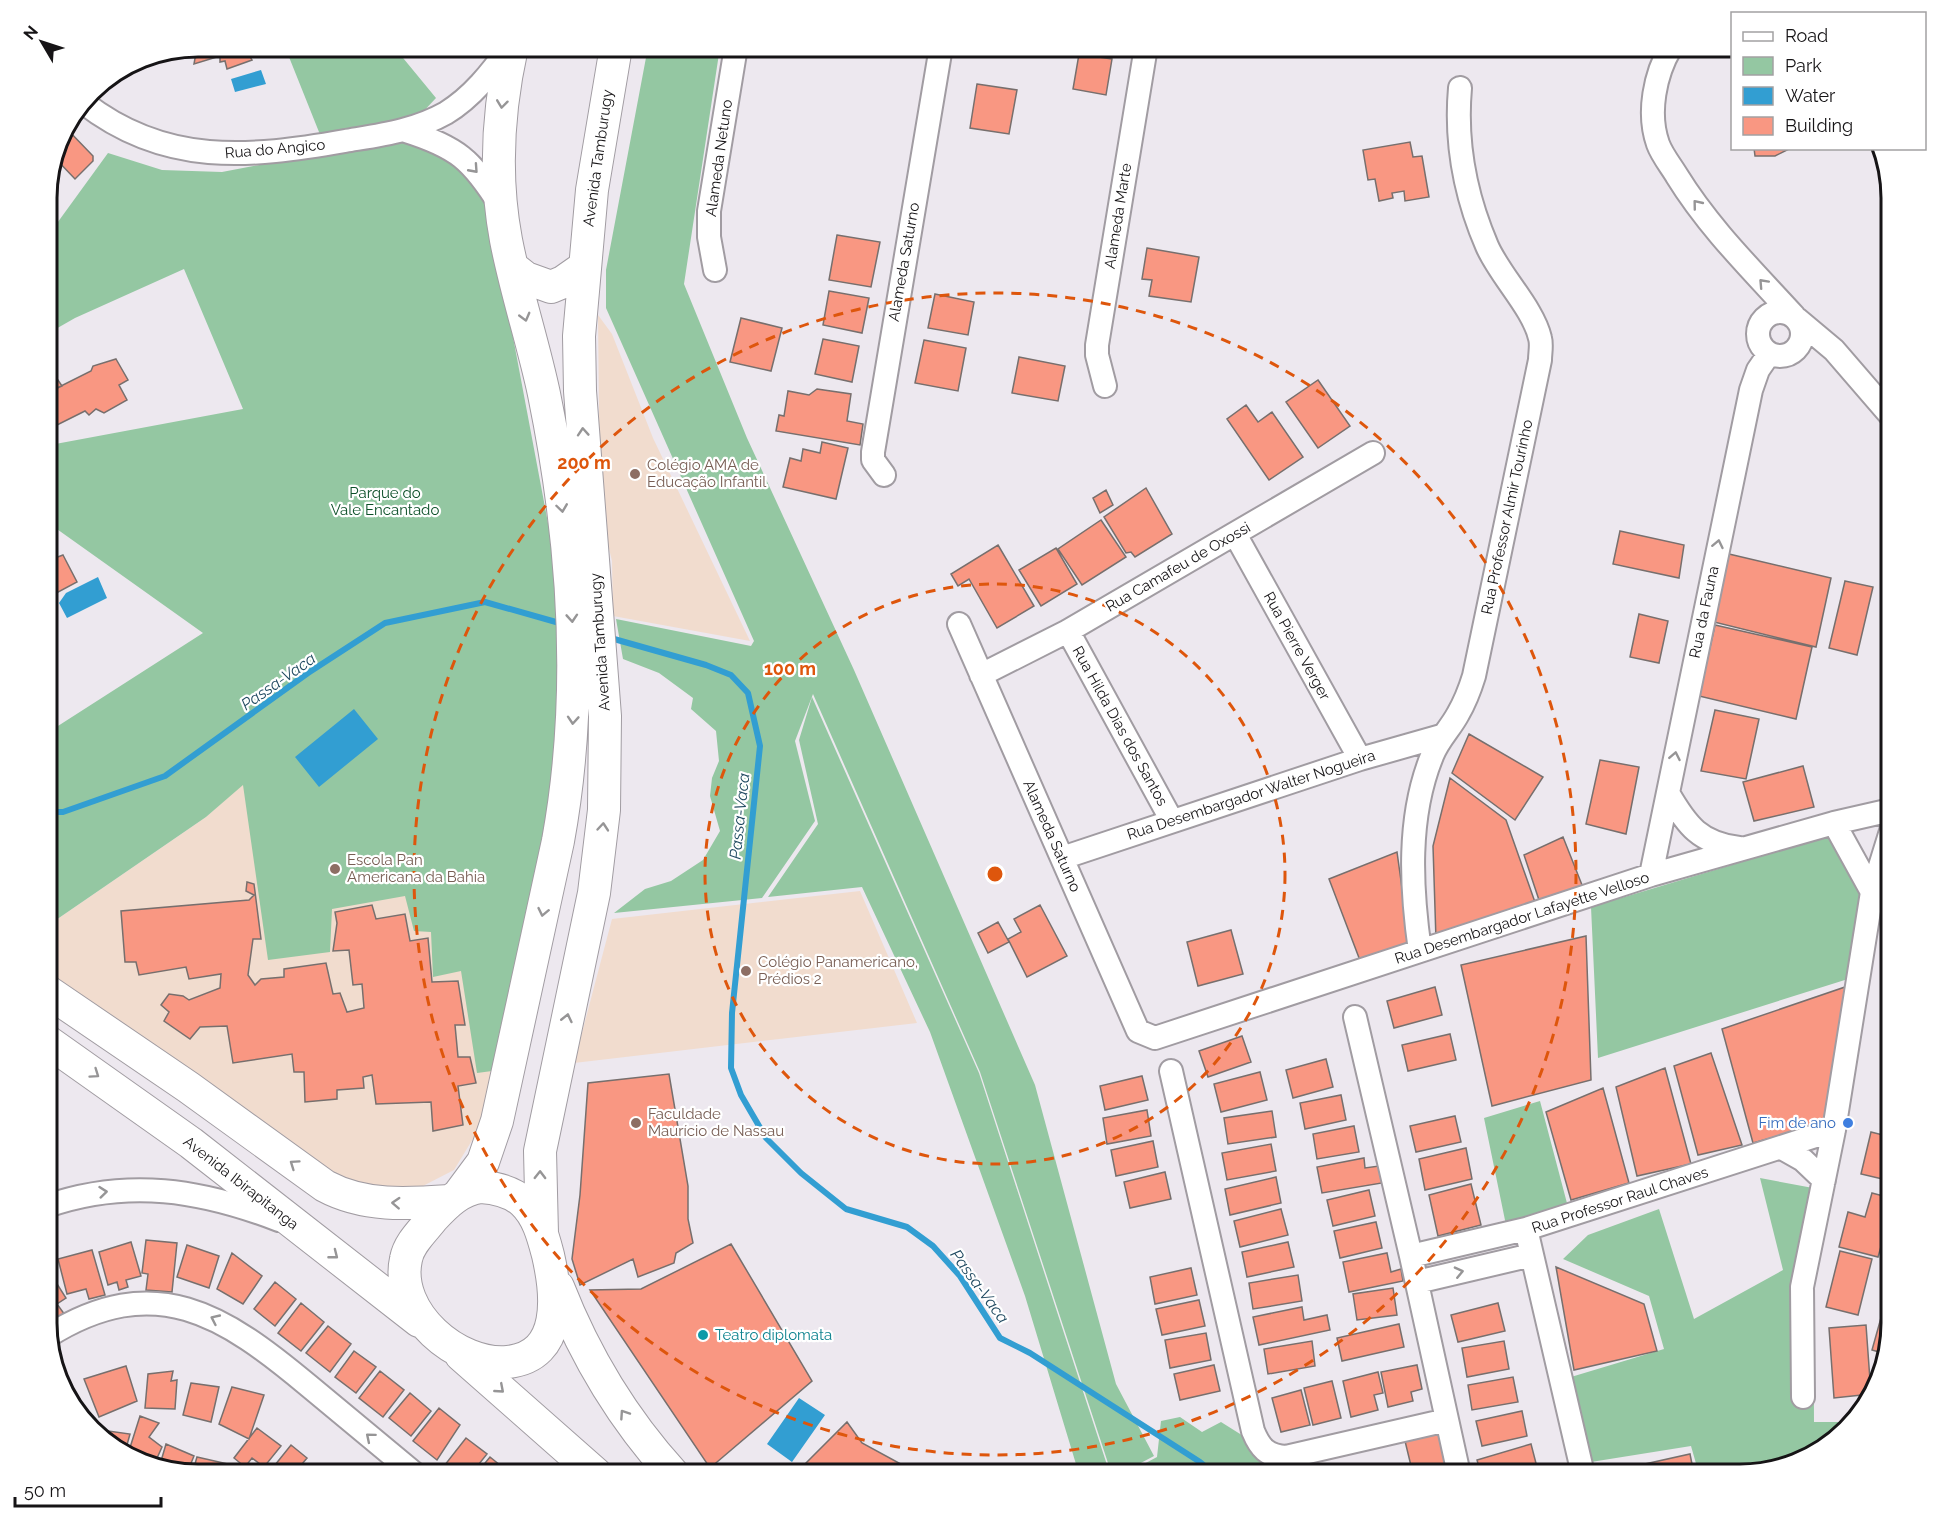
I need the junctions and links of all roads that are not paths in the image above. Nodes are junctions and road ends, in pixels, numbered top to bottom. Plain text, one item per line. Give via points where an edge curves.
1 (502, 57) edge
2 (509, 57) edge
3 (614, 57) edge
4 (734, 57) edge
5 (939, 57) edge
6 (1144, 57) edge
7 (1664, 57) edge
8 (1460, 88) dead end
9 (90, 107) edge
10 (406, 131) junction
11 (501, 206) junction
12 (512, 267) junction
13 (583, 268) junction
14 (715, 270) dead end
15 (1796, 317) junction
16 (1780, 353) junction
17 (1850, 371) junction
18 (1105, 386) dead end
19 (1881, 404) edge
20 (1373, 453) dead end
21 (884, 475) dead end
22 (1235, 534) junction
23 (582, 574) junction
24 (959, 624) dead end
25 (1068, 631) junction
26 (588, 661) junction
27 (981, 675) junction
28 (1442, 736) junction
29 (1360, 759) junction
30 (1668, 793) junction
31 (1881, 812) edge
32 (1173, 821) junction
33 (1834, 823) junction
34 (1741, 848) junction
35 (1062, 858) junction
36 (1881, 865) edge
37 (1651, 875) junction
38 (1872, 892) junction
39 (1420, 951) junction
40 (57, 998) edge
41 (1355, 1017) dead end
42 (1155, 1038) joint
43 (57, 1048) edge
44 (1171, 1071) dead end
45 (1834, 1130) junction
46 (1782, 1148) junction
47 (1824, 1180) junction
48 (455, 1197) junction
49 (57, 1203) edge
50 (298, 1227) junction
51 (1526, 1229) junction
52 (542, 1234) junction
53 (1532, 1254) junction
54 (1411, 1256) junction
55 (553, 1275) junction
56 (1417, 1282) junction
57 (432, 1330) junction
58 (57, 1331) edge
59 (456, 1350) junction
60 (1803, 1397) dead end
61 (1447, 1420) junction
62 (403, 1464) edge
63 (585, 1464) edge
64 (664, 1464) edge
65 (1457, 1464) edge
66 (1581, 1464) edge

1 - 10 street, Rua do Angico via 475,91 458,105
2 -> 11 main road, Avenida Tamburugy via 500,123
3 - 13 main road, Avenida Tamburugy
4 - 14 street, Alameda Netuno via 709,211
5 - 21 street, Alameda Saturno via 873,452 873,460
6 - 18 street, Alameda Marte via 1097,345
15 -> 7 street via 1733,250 1687,192 1658,144 1654,116 1656,87
8 - 28 street, Rua Professor Almir Tourinho via 1457,124 1465,183 1488,246 1535,322 1541,340 1474,676 1457,715
9 - 10 street, Rua do Angico via 135,135 207,154 309,147
10 -> 11 street, Rua do Angico via 440,141 456,151 474,166
11 - 12 main road, Avenida Tamburugy
12 - 13 main road via 526,278 551,287
12 -> 23 main road, Avenida Tamburugy
23 -> 13 main road, Avenida Tamburugy
15 - 16 street via 1801,341
15 - 16 street via 1779,311 1759,324 1759,343
15 - 17 street
16 - 17 street via 1820,354
30 -> 16 street, Rua da Fauna via 1746,412 1758,370
17 - 19 street
20 - 22 street, Rua Camafeu de Oxossi
22 - 25 street, Rua Camafeu de Oxossi
22 - 29 street, Rua Pierre Verger
23 - 26 main road, Avenida Tamburugy
24 - 27 street, Alameda Saturno
25 - 27 street, Rua Camafeu de Oxossi
25 - 32 street, Rua Hilda Dias dos Santos
26 -> 48 main road, Avenida Tamburugy via 574,713 566,799 549,886 493,1136 476,1174
52 -> 26 main road, Avenida Tamburugy via 539,1184 544,1123 585,942 600,850 605,747
27 - 35 street, Alameda Saturno
28 - 29 street, Rua Desembargador Walter Nogueira
28 - 39 street, Rua Professor Almir Tourinho via 1431,758 1415,836 1413,878
29 - 32 street, Rua Desembargador Walter Nogueira
30 - 34 street via 1679,812 1704,838
30 - 37 street, Rua da Fauna
31 - 33 street, Rua Desembargador Lafayette Velloso
32 - 35 street, Rua Desembargador Walter Nogueira
33 - 34 street, Rua Desembargador Lafayette Velloso
33 - 38 street
34 - 37 street, Rua Desembargador Lafayette Velloso
35 - 42 street, Alameda Saturno via 1138,1031
36 - 38 street
37 - 39 street, Rua Desembargador Lafayette Velloso
38 - 45 street
39 - 42 street, Rua Desembargador Lafayette Velloso
48 -> 40 main road via 399,1204 343,1196
41 - 54 street
43 -> 50 main road, Avenida Ibirapitanga via 191,1143
44 - 61 street via 1259,1445 1276,1456 1286,1457
45 - 46 street, Rua Professor Raul Chaves
45 - 47 street
46 - 47 street via 1803,1160
46 - 51 street, Rua Professor Raul Chaves
47 - 60 street via 1803,1287
48 - 52 main road via 487,1188 512,1195 532,1212
48 - 57 main road via 417,1237 405,1264 409,1297
49 -> 50 street via 80,1195 161,1190 207,1196
50 -> 57 main road, Avenida Ibirapitanga
51 - 53 street, Rua Professor Raul Chaves
51 - 54 street
52 - 55 main road
56 -> 53 street
53 - 66 street, Rua Professor Raul Chaves
54 - 56 street
55 - 59 main road via 553,1324 534,1352 498,1362
64 -> 55 main road via 612,1395 572,1322
56 - 61 street
57 - 59 main road
62 -> 58 street via 266,1350 211,1316 165,1305 124,1304 96,1311
59 -> 63 main road
61 - 65 street

